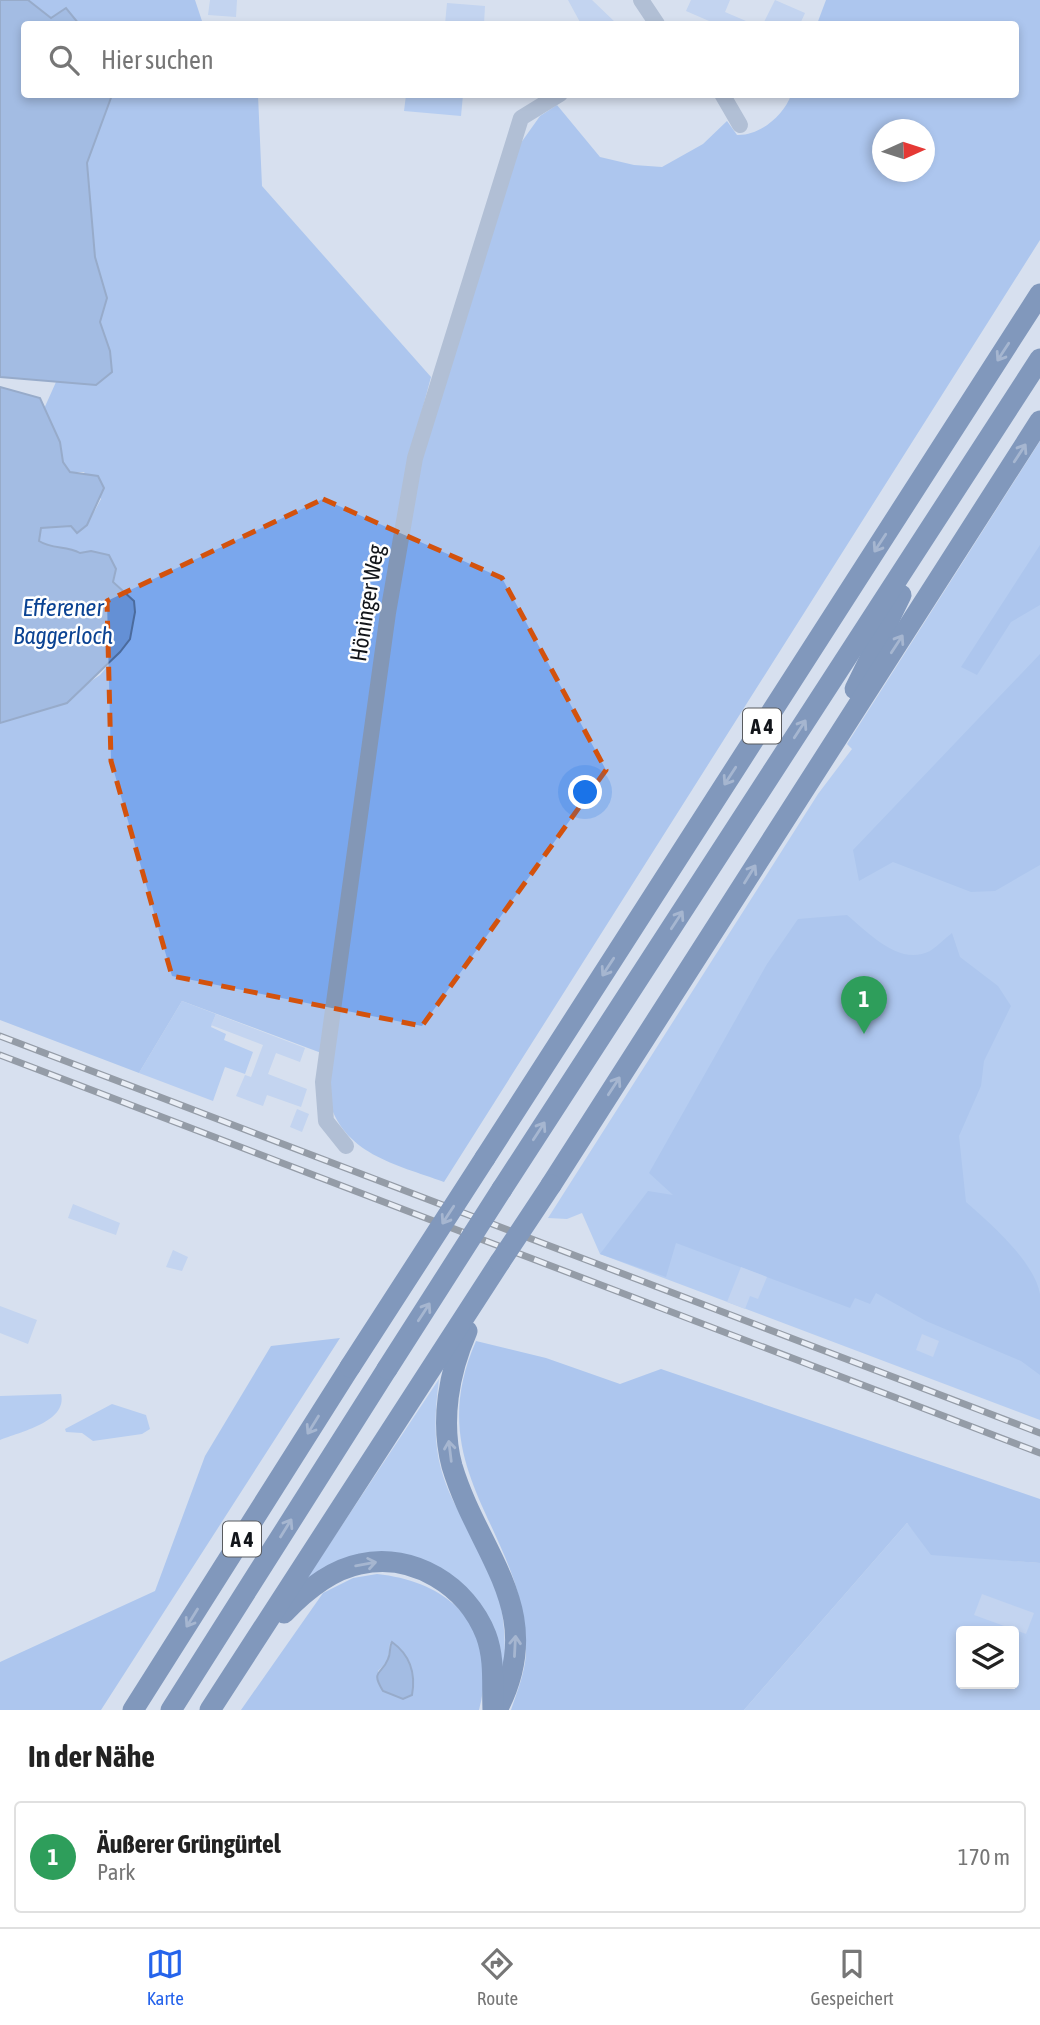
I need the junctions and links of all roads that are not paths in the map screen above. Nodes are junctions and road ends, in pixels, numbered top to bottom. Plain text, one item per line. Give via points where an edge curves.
1 (641, 0) edge
2 (652, 21) edge
3 (554, 98) edge
4 (724, 98) edge
5 (740, 125) dead end
6 (1040, 295) edge
7 (1040, 359) edge
8 (1040, 421) edge
9 (942, 510) junction
10 (807, 785) junction
11 (345, 1146) dead end
12 (499, 1262) junction
13 (253, 1644) junction
14 (133, 1710) edge
15 (171, 1710) edge
16 (210, 1710) edge
17 (495, 1710) edge

1 - 2 street
3 - 11 street, Höninger Weg via 521,118 415,458 388,613 323,1082 326,1121
4 - 5 street
6 -> 14 highway, A 4, bridge
7 - 9 highway, A 4
10 -> 8 highway
9 - 10 highway
15 -> 9 highway, A 4, bridge
12 -> 10 highway, bridge
12 - 13 highway
17 -> 12 highway via 510,1684 517,1646 514,1609 452,1465 446,1418 452,1370
13 - 16 highway
13 -> 17 highway via 325,1577 359,1564 386,1561 424,1570 453,1587 474,1611 492,1659

